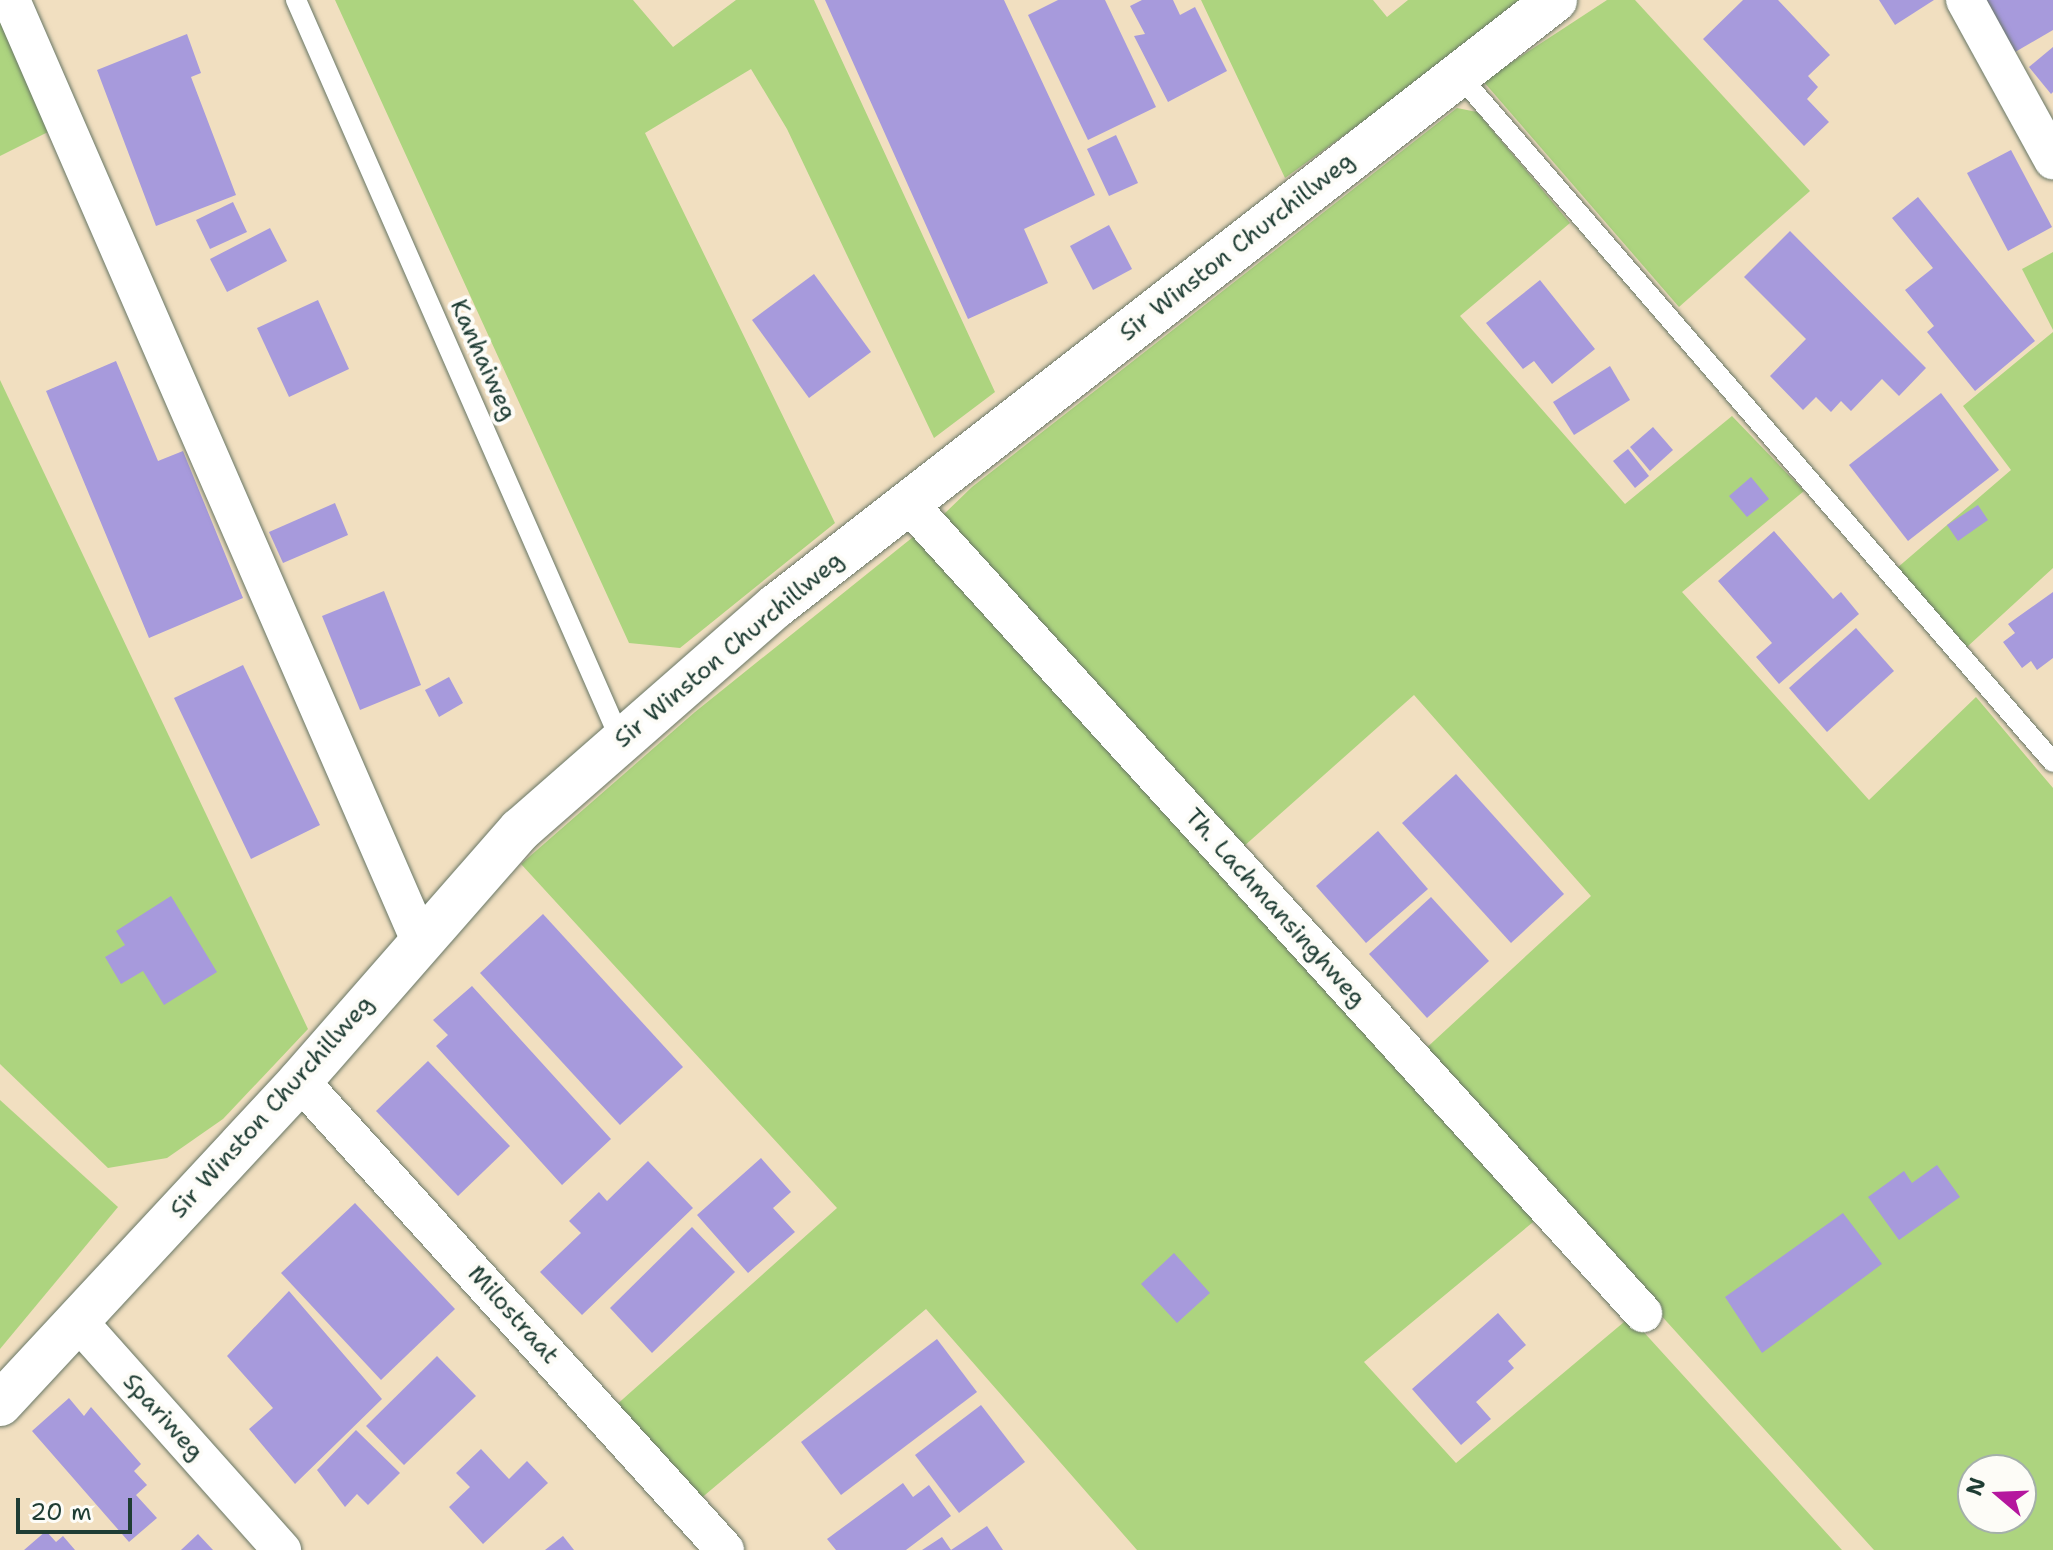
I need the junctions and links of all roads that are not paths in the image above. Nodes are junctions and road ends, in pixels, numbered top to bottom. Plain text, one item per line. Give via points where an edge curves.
1 (11, 0) edge
2 (296, 0) edge
3 (1555, 0) edge
4 (1965, 0) edge
5 (1459, 75) junction
6 (2053, 160) edge
7 (908, 503) junction
8 (621, 741) junction
9 (2053, 762) edge
10 (421, 943) junction
11 (300, 1081) junction
12 (1643, 1313) dead end
13 (76, 1319) junction
14 (0, 1404) edge
15 (282, 1550) edge
16 (725, 1550) edge

1 - 10 street
2 - 8 lane, Kanhaiweg
3 - 5 street, Sir Winston Churchillweg
4 - 6 street
5 - 7 street, Sir Winston Churchillweg
5 - 9 lane
7 - 8 street, Sir Winston Churchillweg via 776,606
7 - 12 street, Th. Lachmansinghweg
8 - 10 street, Sir Winston Churchillweg via 520,830
10 - 11 street, Sir Winston Churchillweg
11 - 13 street, Sir Winston Churchillweg
11 - 16 street, Milostraat
13 - 14 street, Sir Winston Churchillweg
13 - 15 street, Spariweg

